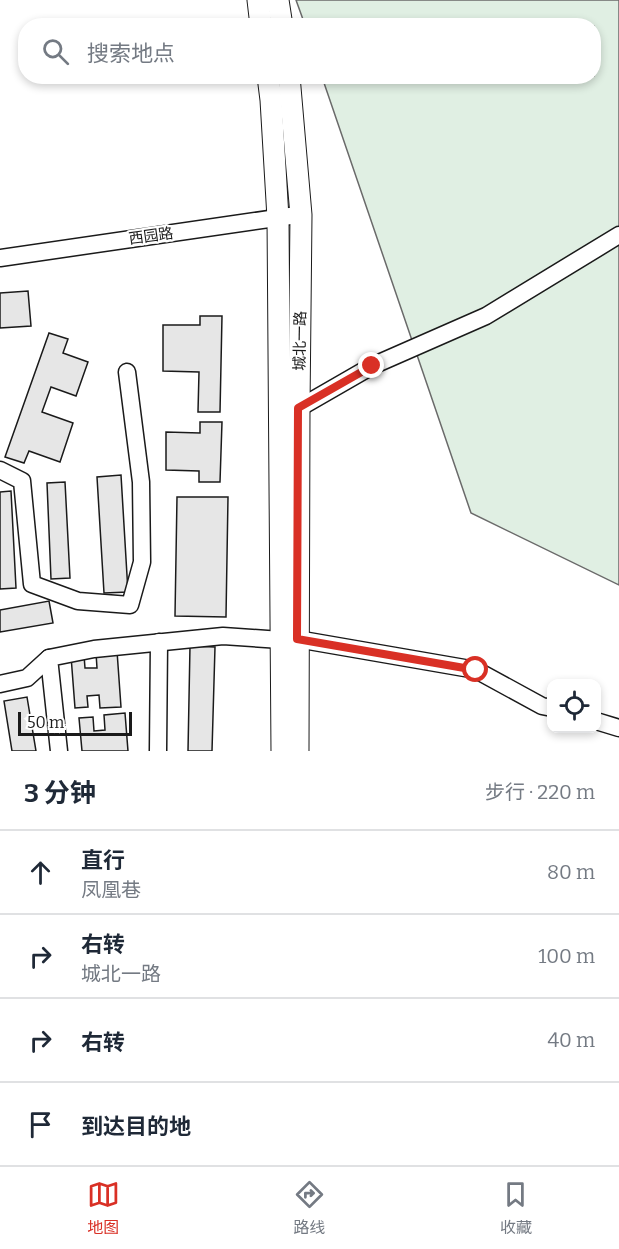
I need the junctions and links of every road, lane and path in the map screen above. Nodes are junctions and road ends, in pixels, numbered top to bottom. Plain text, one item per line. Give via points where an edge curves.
1 (258, 0) edge
2 (278, 0) edge
3 (260, 18) edge
4 (281, 18) edge
5 (269, 84) edge
6 (290, 84) edge
7 (302, 214) junction
8 (278, 218) junction
9 (619, 235) edge
10 (0, 258) edge
11 (128, 372) dead end
12 (298, 408) junction
13 (0, 470) edge
14 (289, 640) junction
15 (159, 642) junction
16 (49, 658) junction
17 (0, 684) edge
18 (547, 707) edge
19 (601, 722) edge
20 (619, 728) edge
21 (58, 751) edge
22 (158, 751) edge
23 (282, 751) edge
24 (298, 751) edge

1 - 3 main road
2 - 4 main road
5 - 8 main road, 城北一路
6 - 7 main road, 城北一路
7 - 8 street, 西园路
7 - 12 main road, 城北一路
8 - 10 street, 西园路
8 - 14 main road, 城北一路
9 - 12 street via 486,316 372,366
11 - 13 street via 141,482 142,562 130,605 78,601 32,584 22,481
12 - 14 main road, 城北一路
14 - 15 street via 224,636
14 - 18 street via 476,670
14 - 23 main road, 城北一路
14 - 24 main road, 城北一路
15 - 16 street
15 - 22 street
16 - 17 street via 27,678
16 - 21 street
19 - 20 street

